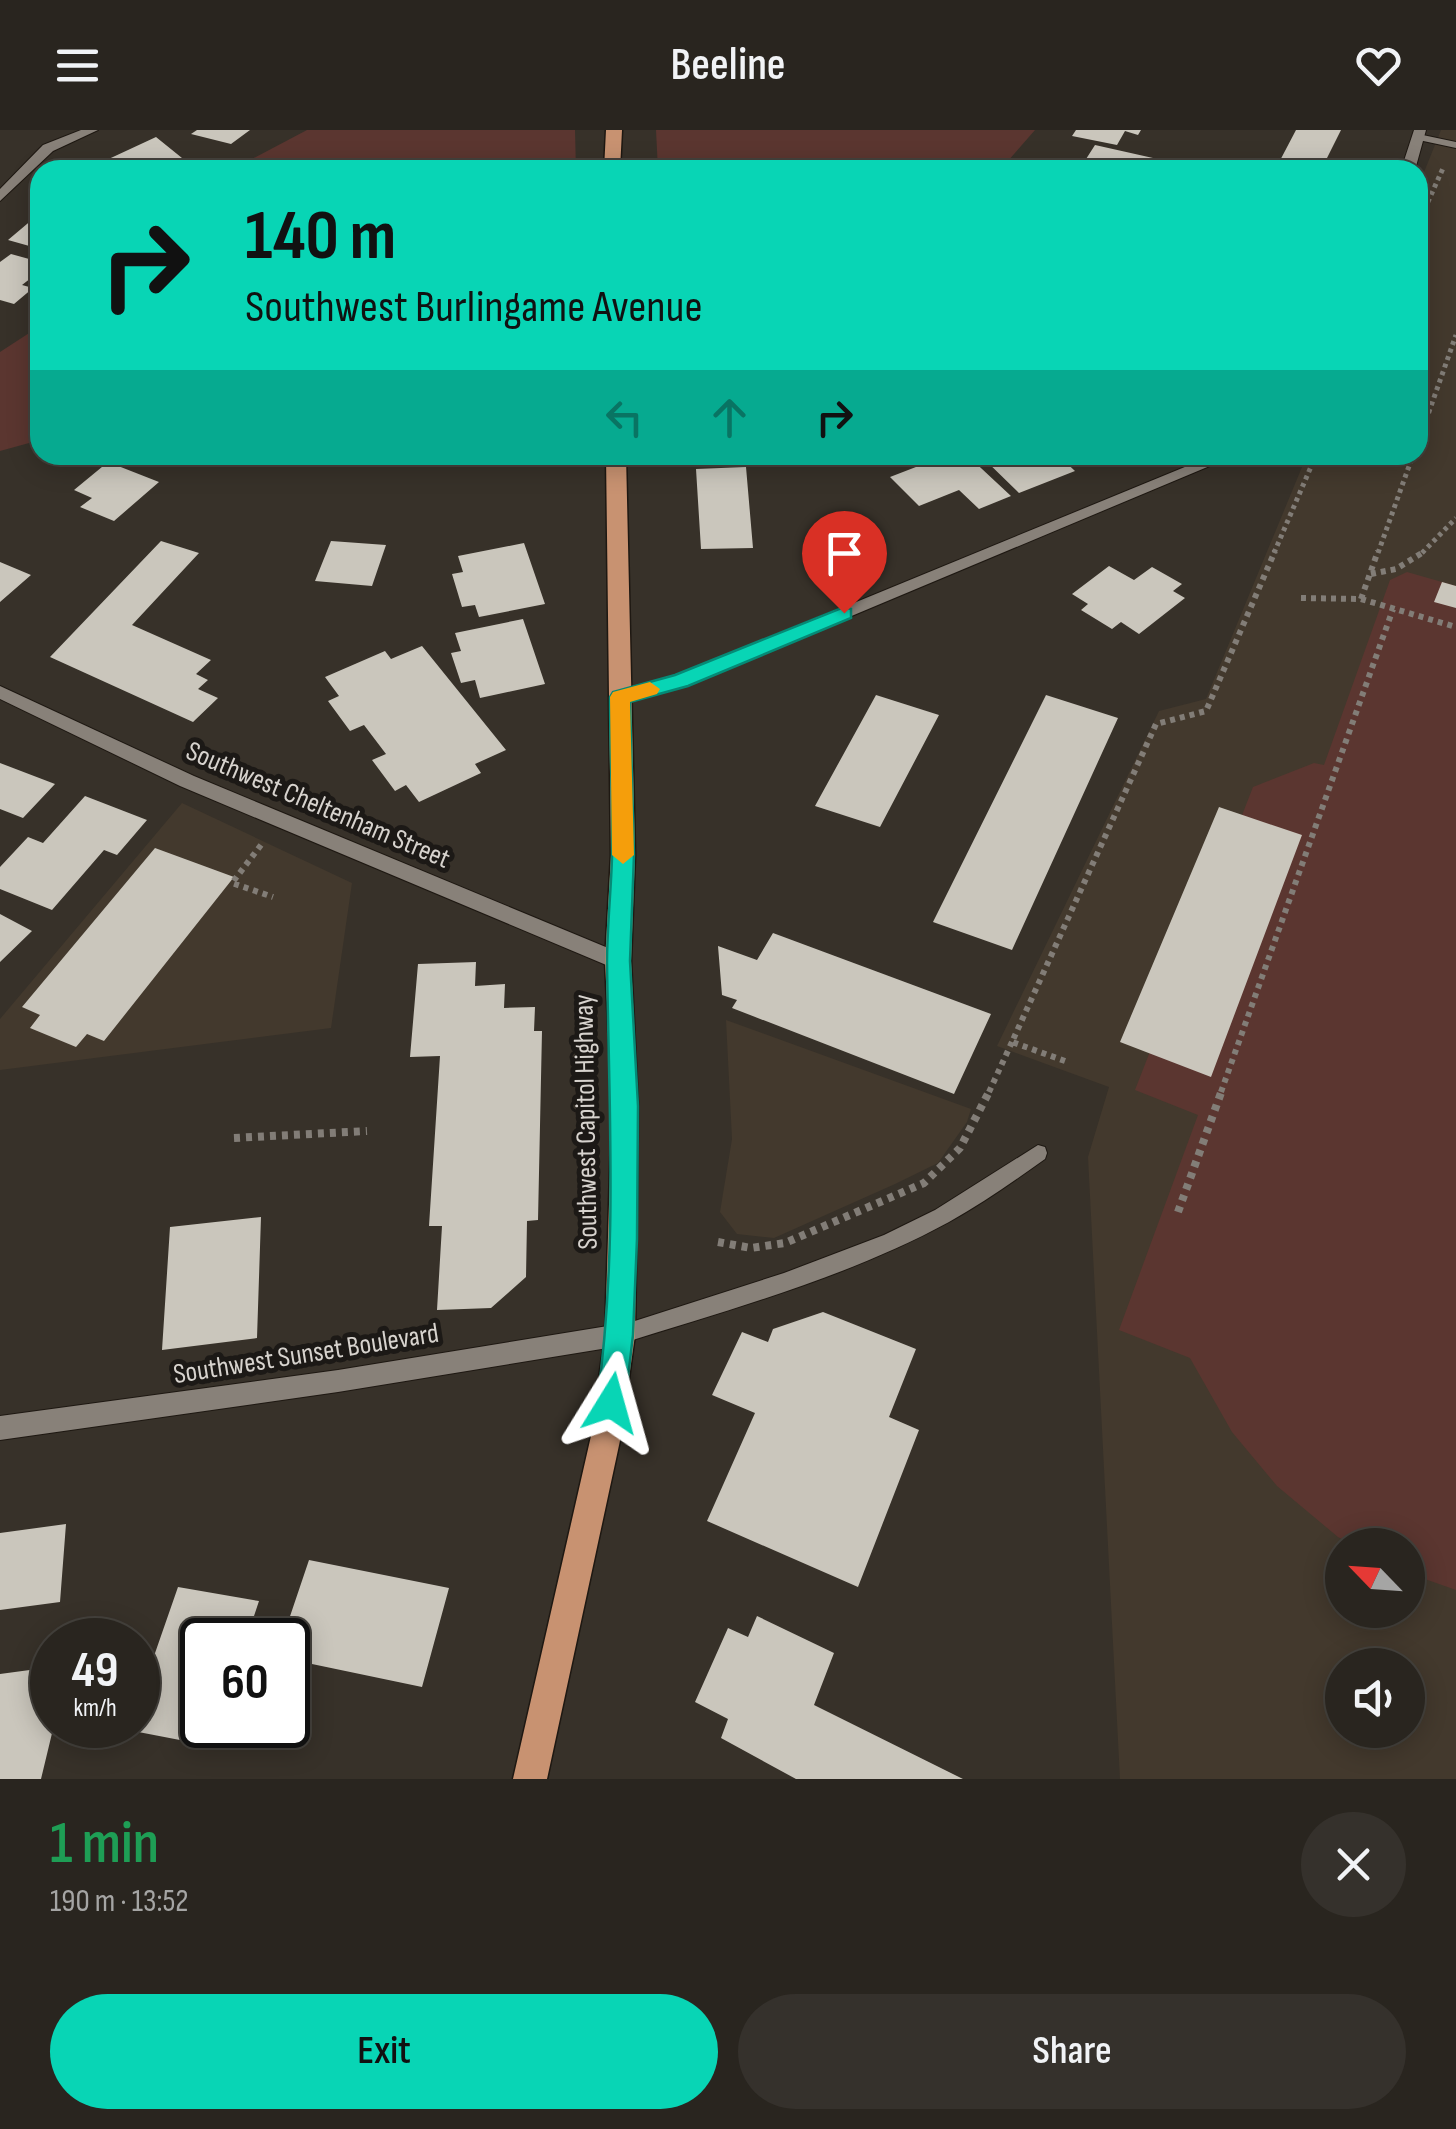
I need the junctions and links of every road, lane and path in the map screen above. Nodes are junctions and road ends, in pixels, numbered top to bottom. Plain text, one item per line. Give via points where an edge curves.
1 (92, 130) edge
2 (614, 130) edge
3 (1419, 133) edge
4 (1454, 147) edge
5 (36, 160) edge
6 (612, 160) edge
7 (1411, 160) edge
8 (30, 166) edge
9 (0, 197) edge
10 (1428, 203) edge
11 (1456, 335) edge
12 (1454, 344) edge
13 (1428, 415) edge
14 (616, 465) edge
15 (1204, 465) edge
16 (1312, 465) edge
17 (1409, 465) edge
18 (1456, 518) edge
19 (1370, 574) junction
20 (1301, 598) dead end
21 (1361, 599) junction
22 (1394, 608) junction
23 (1456, 627) edge
24 (0, 692) edge
25 (620, 697) junction
26 (261, 845) dead end
27 (273, 896) dead end
28 (618, 961) junction
29 (1012, 1042) junction
30 (1065, 1061) dead end
31 (367, 1131) dead end
32 (234, 1138) dead end
33 (1038, 1153) dead end
34 (1178, 1212) dead end
35 (718, 1242) dead end
36 (620, 1335) junction
37 (0, 1428) edge
38 (530, 1779) edge

1 - 5 street
2 - 6 main road
3 - 4 lane
3 - 7 street
4 - 10 path
8 - 9 street
11 - 12 path
12 - 13 path
14 - 25 main road, Southwest Capitol Highway
15 - 25 street via 681,680
16 - 29 path via 1206,711 1156,724
17 - 19 path
18 - 19 path via 1441,538 1389,574
19 - 21 path
20 - 21 path
21 - 22 path
22 - 23 path
22 - 34 path
24 - 28 street, Southwest Cheltenham Street via 187,781
25 - 28 main road, Southwest Capitol Highway
26 - 27 path via 232,883
28 - 36 main road, Southwest Capitol Highway via 626,1106
29 - 30 path
29 - 35 path via 956,1152 934,1178 804,1238 770,1248
31 - 32 path
33 - 36 lane via 961,1207 887,1246
36 - 37 street, Southwest Sunset Boulevard
36 - 38 main road, Southwest Capitol Highway via 606,1436

